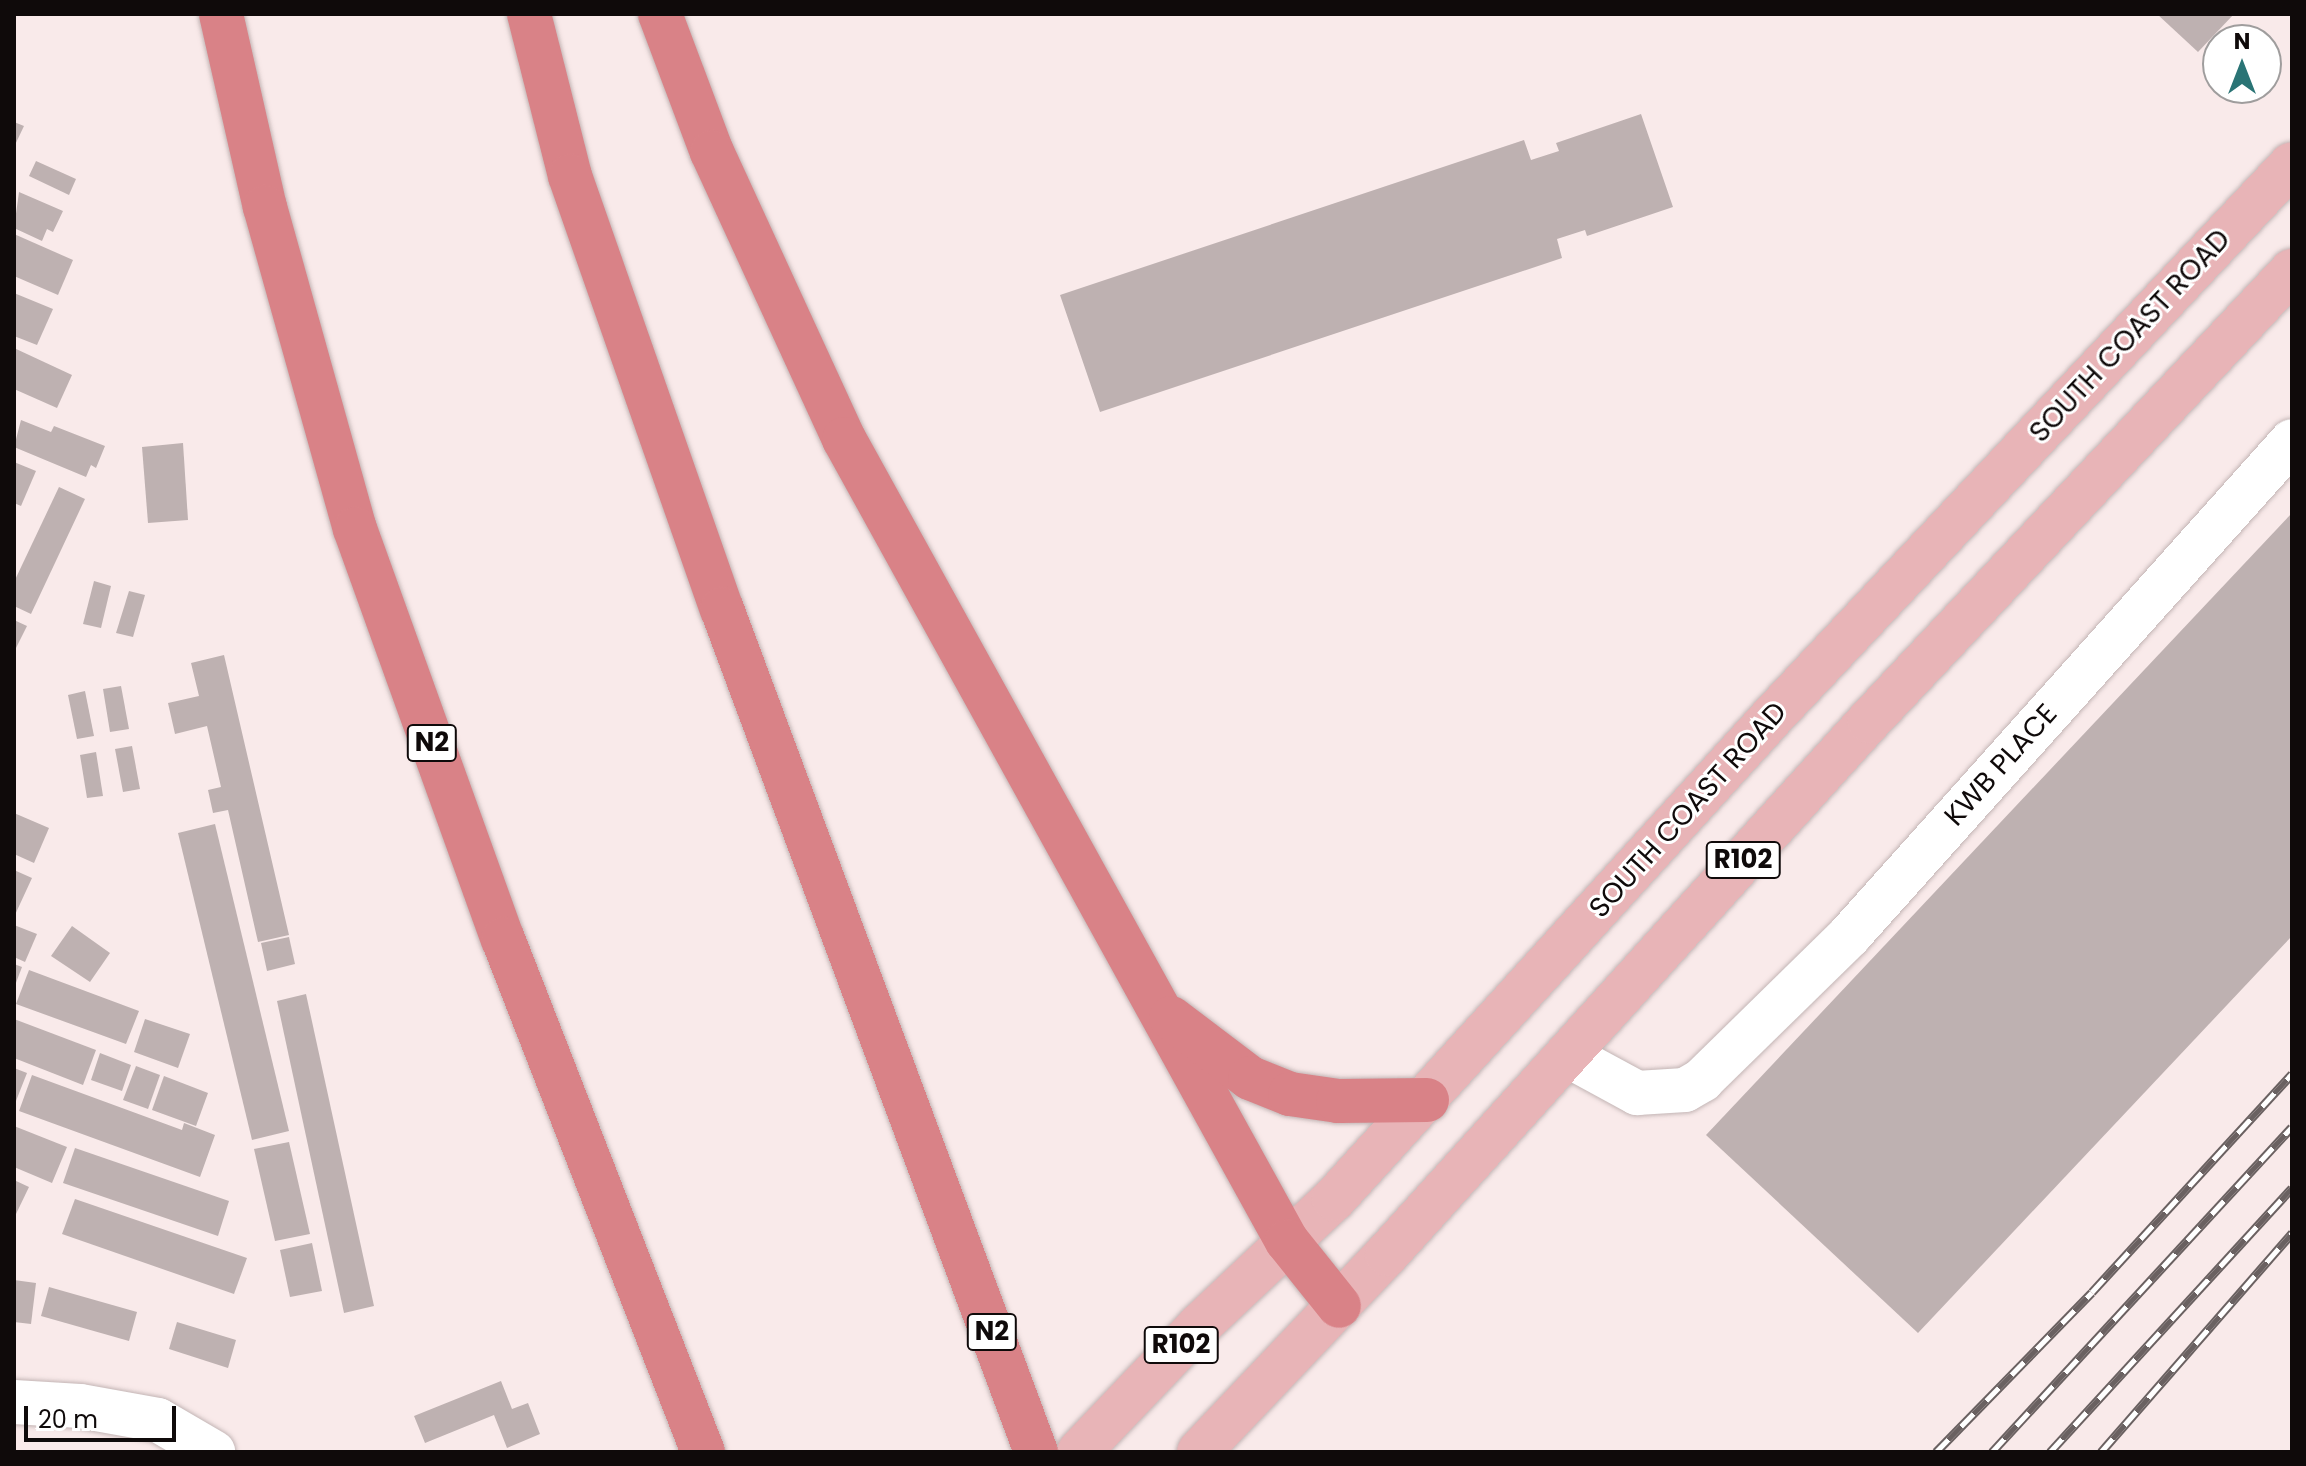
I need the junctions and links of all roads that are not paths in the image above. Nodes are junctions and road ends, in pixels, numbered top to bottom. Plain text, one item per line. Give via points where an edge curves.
1 (221, 14) edge
2 (529, 14) edge
3 (660, 14) edge
4 (2292, 164) edge
5 (2292, 271) edge
6 (2292, 441) edge
7 (1159, 1009) junction
8 (1567, 1055) junction
9 (1427, 1100) junction
10 (1287, 1241) junction
11 (1339, 1306) junction
12 (14, 1402) edge
13 (213, 1452) edge
14 (703, 1452) edge
15 (1036, 1452) edge
16 (1079, 1452) edge
17 (1199, 1452) edge

1 - 14 highway, N2 via 265,207 355,529 503,939
2 - 15 highway, N2 via 570,176 722,609
3 - 7 highway via 712,152 844,439
4 - 9 main road, SOUTH COAST ROAD / R102 via 1771,718
5 - 8 main road, R102 via 1869,721
6 - 8 street, KWB PLACE via 1849,936 1702,1080 1685,1090 1637,1093
7 - 9 highway via 1250,1078 1290,1094 1338,1101
7 - 10 highway
8 - 11 main road, R102
9 - 10 main road, SOUTH COAST ROAD / R102
10 - 11 highway
10 - 16 main road, SOUTH COAST ROAD / R102
11 - 17 main road, R102
12 - 13 street via 80,1406 158,1420

